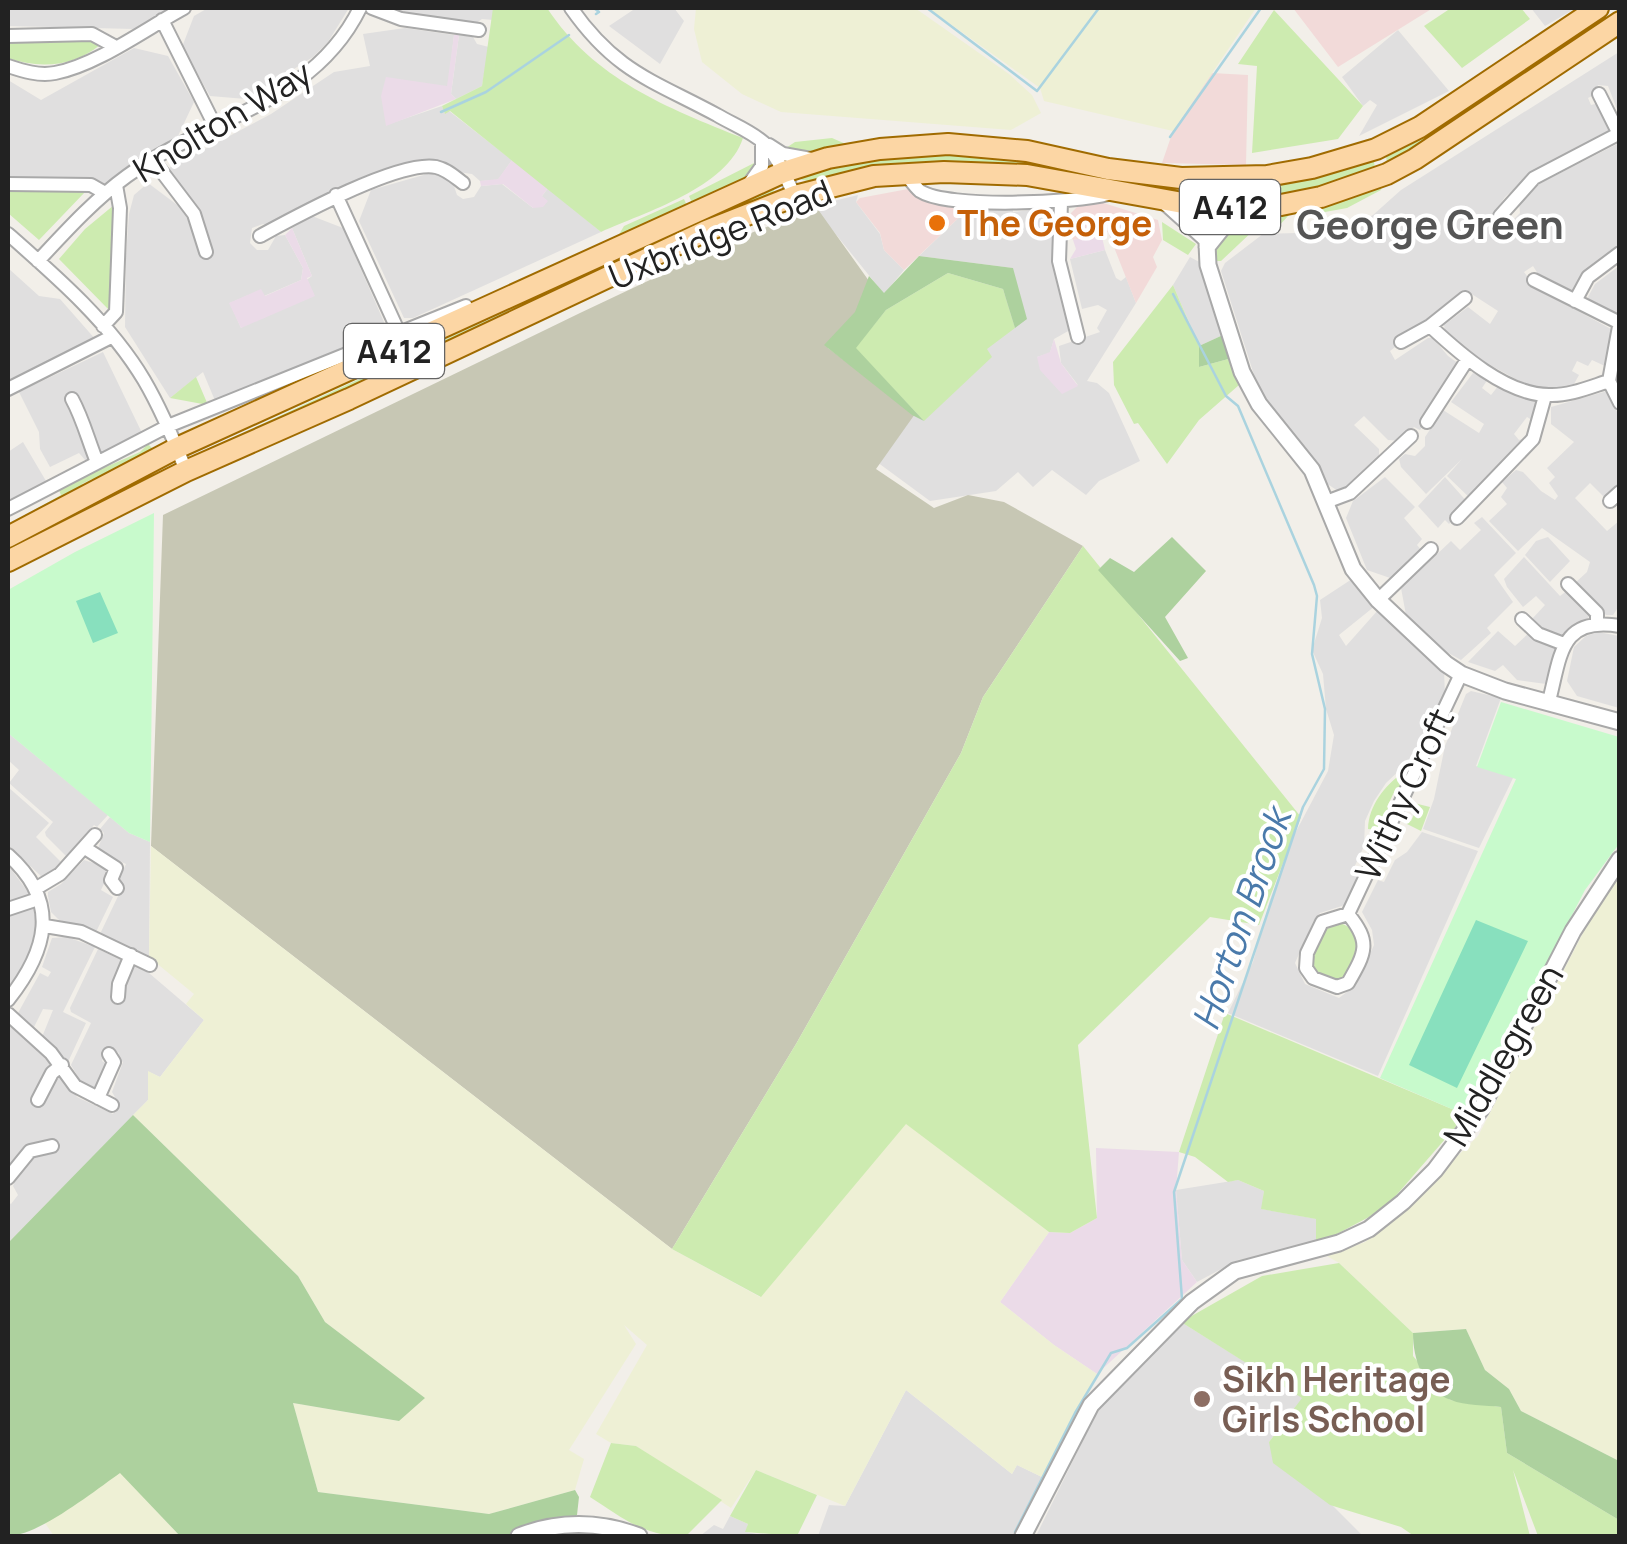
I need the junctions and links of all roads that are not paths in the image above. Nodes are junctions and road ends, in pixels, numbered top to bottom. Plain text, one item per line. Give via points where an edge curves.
1 (184, 8) edge
2 (360, 8) edge
3 (372, 8) edge
4 (572, 8) edge
5 (1598, 8) edge
6 (162, 20) junction
7 (1620, 22) edge
8 (478, 30) dead end
9 (8, 36) edge
10 (114, 46) junction
11 (8, 66) edge
12 (1599, 94) dead end
13 (215, 126) junction
14 (1619, 134) edge
15 (762, 141) junction
16 (828, 158) junction
17 (153, 160) junction
18 (784, 172) junction
19 (905, 173) junction
20 (1204, 178) junction
21 (464, 183) dead end
22 (8, 184) edge
23 (111, 189) junction
24 (744, 190) junction
25 (1116, 192) junction
26 (336, 195) junction
27 (795, 196) junction
28 (1163, 200) junction
29 (1062, 202) junction
30 (1205, 207) junction
31 (1249, 207) junction
32 (1500, 216) dead end
33 (8, 234) edge
34 (260, 236) dead end
35 (1207, 243) junction
36 (606, 245) dead end
37 (206, 252) dead end
38 (1620, 254) edge
39 (38, 261) junction
40 (1534, 280) dead end
41 (1465, 298) dead end
42 (1575, 301) junction
43 (1619, 322) edge
44 (1430, 326) junction
45 (107, 331) junction
46 (400, 335) junction
47 (1078, 337) dead end
48 (1400, 342) dead end
49 (1467, 360) junction
50 (1609, 380) junction
51 (8, 390) edge
52 (1545, 396) junction
53 (72, 399) dead end
54 (1620, 403) edge
55 (1427, 422) dead end
56 (168, 426) junction
57 (1411, 436) dead end
58 (177, 448) junction
59 (97, 462) junction
60 (186, 472) junction
61 (1326, 502) junction
62 (8, 509) edge
63 (1457, 518) dead end
64 (8, 537) edge
65 (1431, 549) dead end
66 (8, 561) edge
67 (1568, 584) dead end
68 (1378, 600) junction
69 (1522, 619) dead end
70 (1597, 622) junction
71 (1620, 626) edge
72 (1564, 644) junction
73 (1461, 674) junction
74 (1549, 701) junction
75 (1620, 722) edge
76 (95, 835) dead end
77 (85, 848) junction
78 (8, 855) edge
79 (1620, 859) edge
80 (117, 888) dead end
81 (37, 894) junction
82 (8, 909) edge
83 (1348, 914) junction
84 (45, 926) junction
85 (131, 955) junction
86 (150, 965) dead end
87 (9, 997) edge
88 (118, 998) dead end
89 (8, 1014) edge
90 (109, 1054) dead end
91 (62, 1065) junction
92 (98, 1098) junction
93 (38, 1100) dead end
94 (112, 1104) dead end
95 (52, 1146) dead end
96 (8, 1178) edge
97 (519, 1536) edge
98 (638, 1536) edge
99 (1024, 1536) edge

1 - 6 street
2 - 13 street, Knolton Way via 339,46 314,68
3 - 8 street
4 - 15 street via 601,47 638,76
5 - 20 main road, Uxbridge Road / A412 via 1376,148 1267,176
6 - 10 street
6 - 13 street
7 - 31 main road, Uxbridge Road / A412 via 1387,174 1321,198
9 - 10 street via 92,34
10 - 11 street via 52,74
12 - 14 street
13 - 17 street, Knolton Way
14 - 32 street via 1534,178
15 - 16 street via 796,158
15 - 18 street
15 - 24 street via 762,166
16 - 18 main road, Uxbridge Road / A412
16 - 20 main road, Uxbridge Road / A412 via 880,148 988,146 1108,169
17 - 23 street, Knolton Way
17 - 37 street via 194,214
18 - 24 main road, Uxbridge Road / A412
18 - 27 street
19 - 25 main road, Uxbridge Road / A412 via 1027,175
19 - 27 main road, Uxbridge Road / A412
19 - 29 street via 920,191 948,198
20 - 30 street
21 - 26 street via 440,167 421,166
22 - 23 street, Knolton Way
23 - 39 street, Knolton Way
23 - 45 street, Knolton Way via 120,208 116,312
24 - 58 main road, Uxbridge Road / A412
25 - 28 main road, Uxbridge Road / A412
25 - 29 street
26 - 34 street
26 - 46 street
27 - 60 main road, Uxbridge Road / A412
28 - 30 main road, Uxbridge Road / A412
28 - 35 street
29 - 47 street via 1059,261
30 - 31 main road, Uxbridge Road / A412
30 - 35 street
31 - 35 street
33 - 39 street
35 - 61 street via 1208,266 1242,372 1312,470
36 - 46 street
38 - 42 street via 1588,277
39 - 45 street
40 - 42 street
41 - 44 street
42 - 43 street
43 - 50 street
44 - 48 street
44 - 49 street
45 - 51 street via 97,347
45 - 56 street
46 - 56 street
49 - 52 street
49 - 55 street
50 - 52 street
50 - 54 street
52 - 63 street via 1533,439
53 - 59 street
56 - 58 street
56 - 59 street
57 - 61 street via 1350,493
58 - 60 street
58 - 64 main road, Uxbridge Road / A412
59 - 62 street
60 - 66 main road, Uxbridge Road / A412
61 - 68 street via 1353,569
65 - 68 street
67 - 70 street
68 - 73 street
69 - 72 street
70 - 71 street
70 - 72 street via 1577,628
72 - 74 street
73 - 74 street
73 - 83 street, Withy Croft
74 - 75 street
76 - 77 street
77 - 80 street via 116,868 111,880
77 - 81 street
78 - 81 street
79 - 99 street, Middlegreen via 1573,931 1481,1109 1435,1170 1369,1228 1340,1243 1235,1271 1192,1302 1091,1404
81 - 82 street
81 - 84 street
83 - 83 street, Withy Croft via 1322,922 1308,954 1313,978 1337,987 1348,983 1364,946 1364,934
84 - 85 street via 81,932
84 - 87 street via 39,951
85 - 86 street
85 - 88 street
89 - 91 street
90 - 92 street via 114,1062
91 - 92 street via 75,1086
91 - 93 street
92 - 94 street
95 - 96 street via 30,1151
97 - 98 street via 583,1524

